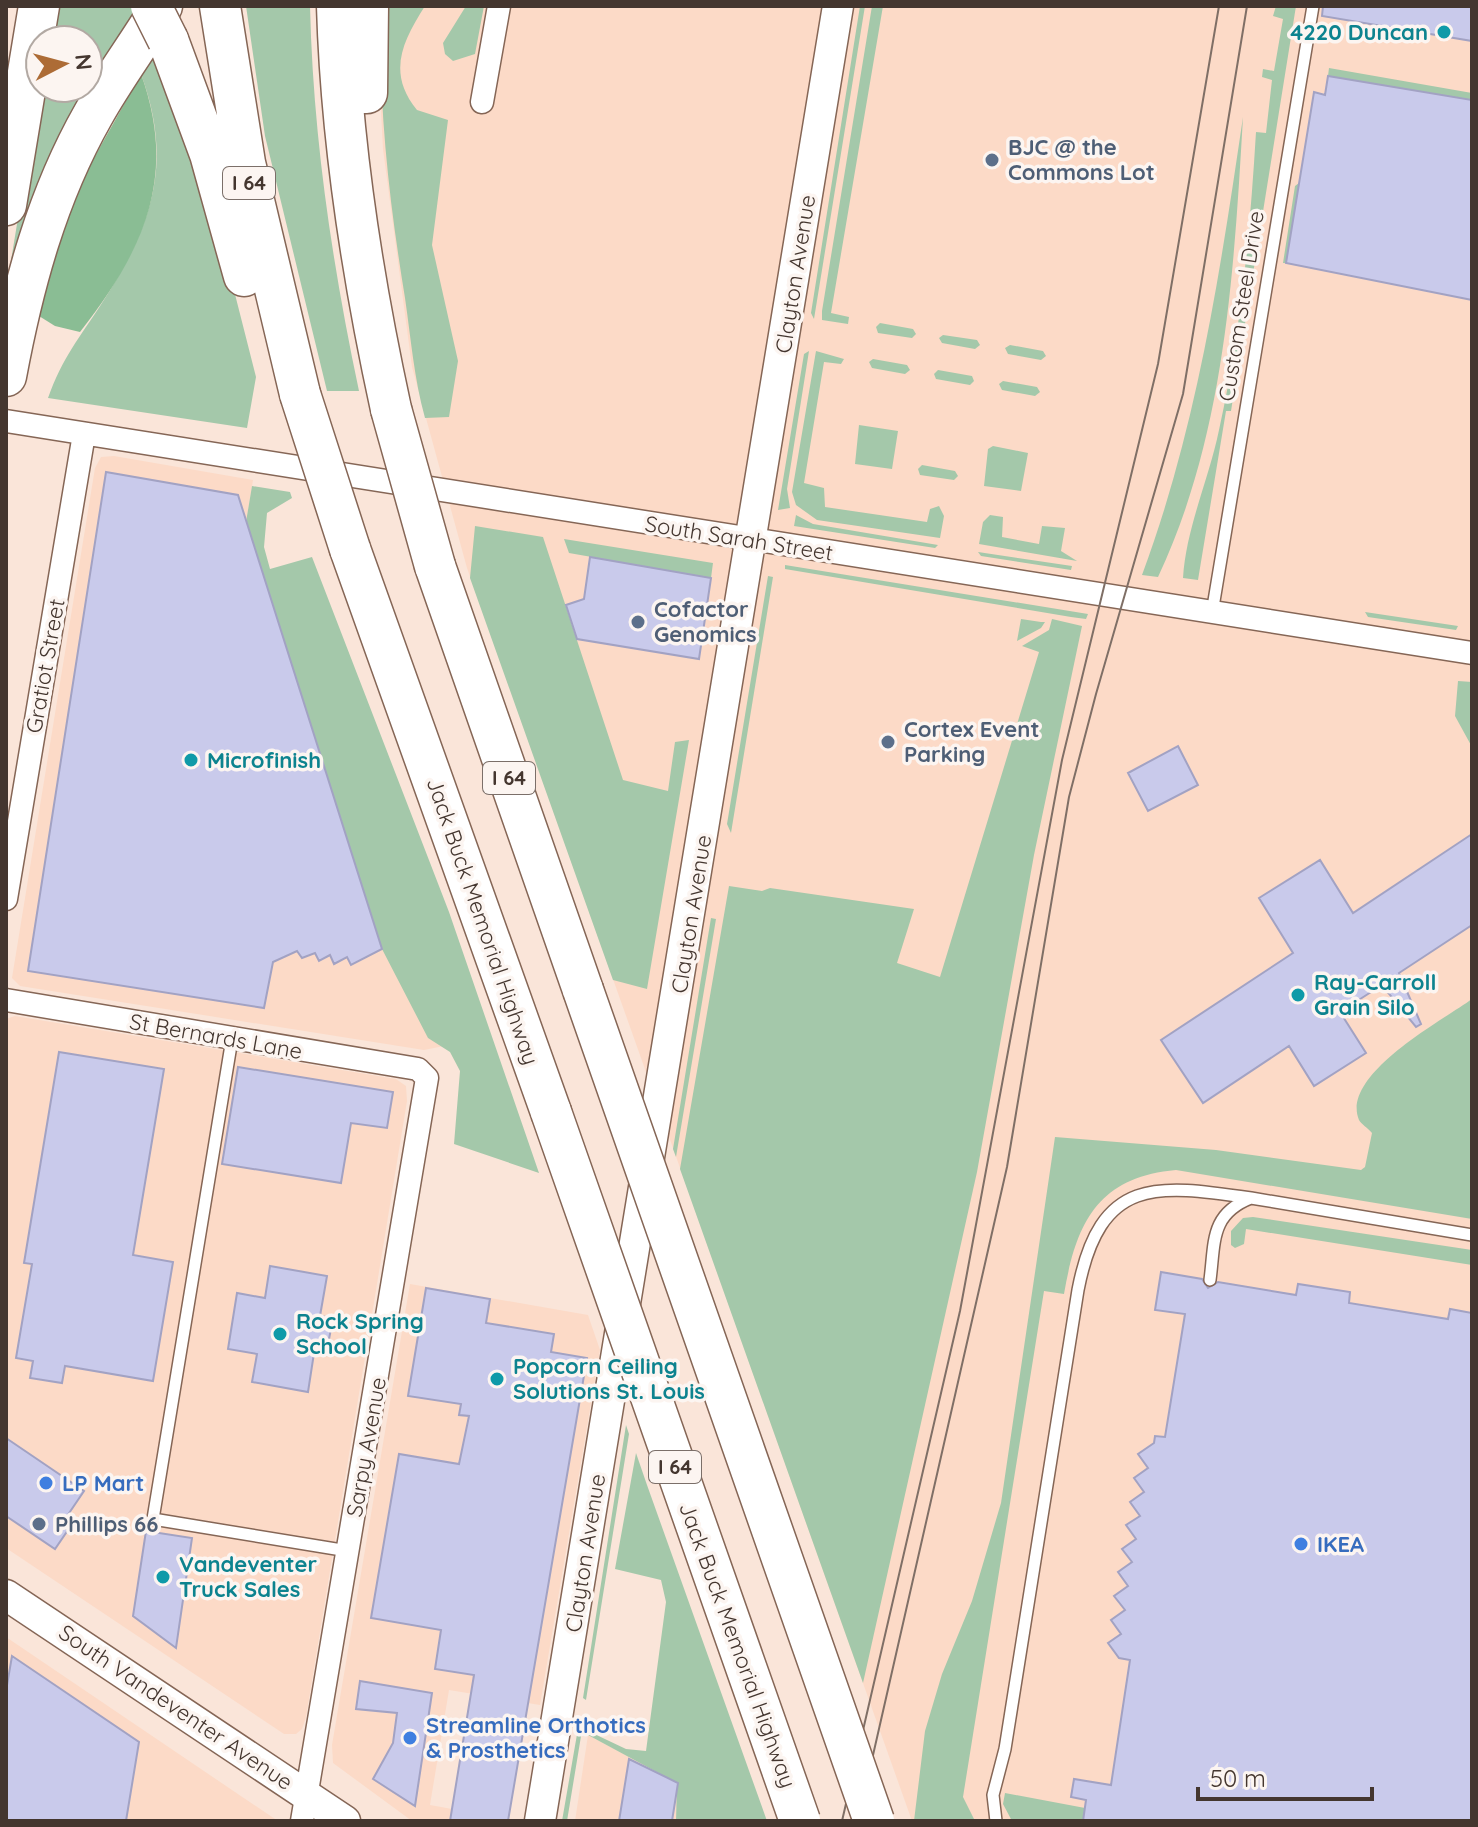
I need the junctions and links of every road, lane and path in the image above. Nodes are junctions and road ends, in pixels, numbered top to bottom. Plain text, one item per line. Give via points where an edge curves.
1 (39, 6) edge
2 (220, 6) edge
3 (337, 6) edge
4 (368, 6) edge
5 (499, 6) edge
6 (838, 6) edge
7 (1313, 6) edge
8 (160, 17) edge
9 (482, 102) dead end
10 (6, 205) edge
11 (364, 273) junction
12 (6, 376) edge
13 (295, 376) junction
14 (16, 423) edge
15 (84, 434) junction
16 (753, 540) junction
17 (1212, 613) junction
18 (1472, 653) edge
19 (6, 899) edge
20 (6, 1000) edge
21 (232, 1039) junction
22 (425, 1073) joint
23 (1251, 1198) junction
24 (1472, 1235) edge
25 (1210, 1280) dead end
26 (348, 1551) junction
27 (6, 1595) edge
28 (304, 1808) edge
29 (345, 1821) edge
30 (540, 1821) edge
31 (800, 1821) edge
32 (874, 1821) edge
33 (996, 1821) edge

1 - 10 highway
2 - 13 highway, Jack Buck Memorial Highway / I 64 via 245,163
3 - 11 highway, I 64 via 342,107
4 - 11 highway
5 - 9 street
6 - 16 street, Clayton Avenue
7 - 17 lane, Custom Steel Drive
8 - 12 highway via 92,117 52,202 16,319
8 - 13 highway via 210,154 249,287
11 - 32 highway, I 64, bridge via 391,409 435,566
13 - 31 highway, Jack Buck Memorial Highway / I 64, bridge via 350,549
14 - 15 street, South Sarah Street
15 - 16 street, South Sarah Street
15 - 19 street, Gratiot Street
16 - 17 street, South Sarah Street
16 - 30 street, Clayton Avenue
17 - 18 street, South Sarah Street
20 - 21 street, St Bernards Lane
21 - 22 street, St Bernards Lane
21 - 26 lane via 153,1519
22 - 26 street, Sarpy Avenue via 428,1082
23 - 24 lane
23 - 25 lane via 1220,1220
23 - 33 lane via 1184,1189 1149,1191 1120,1206 1090,1244 993,1795
26 - 28 street, Sarpy Avenue
27 - 28 street, South Vandeventer Avenue
28 - 29 street, South Vandeventer Avenue

